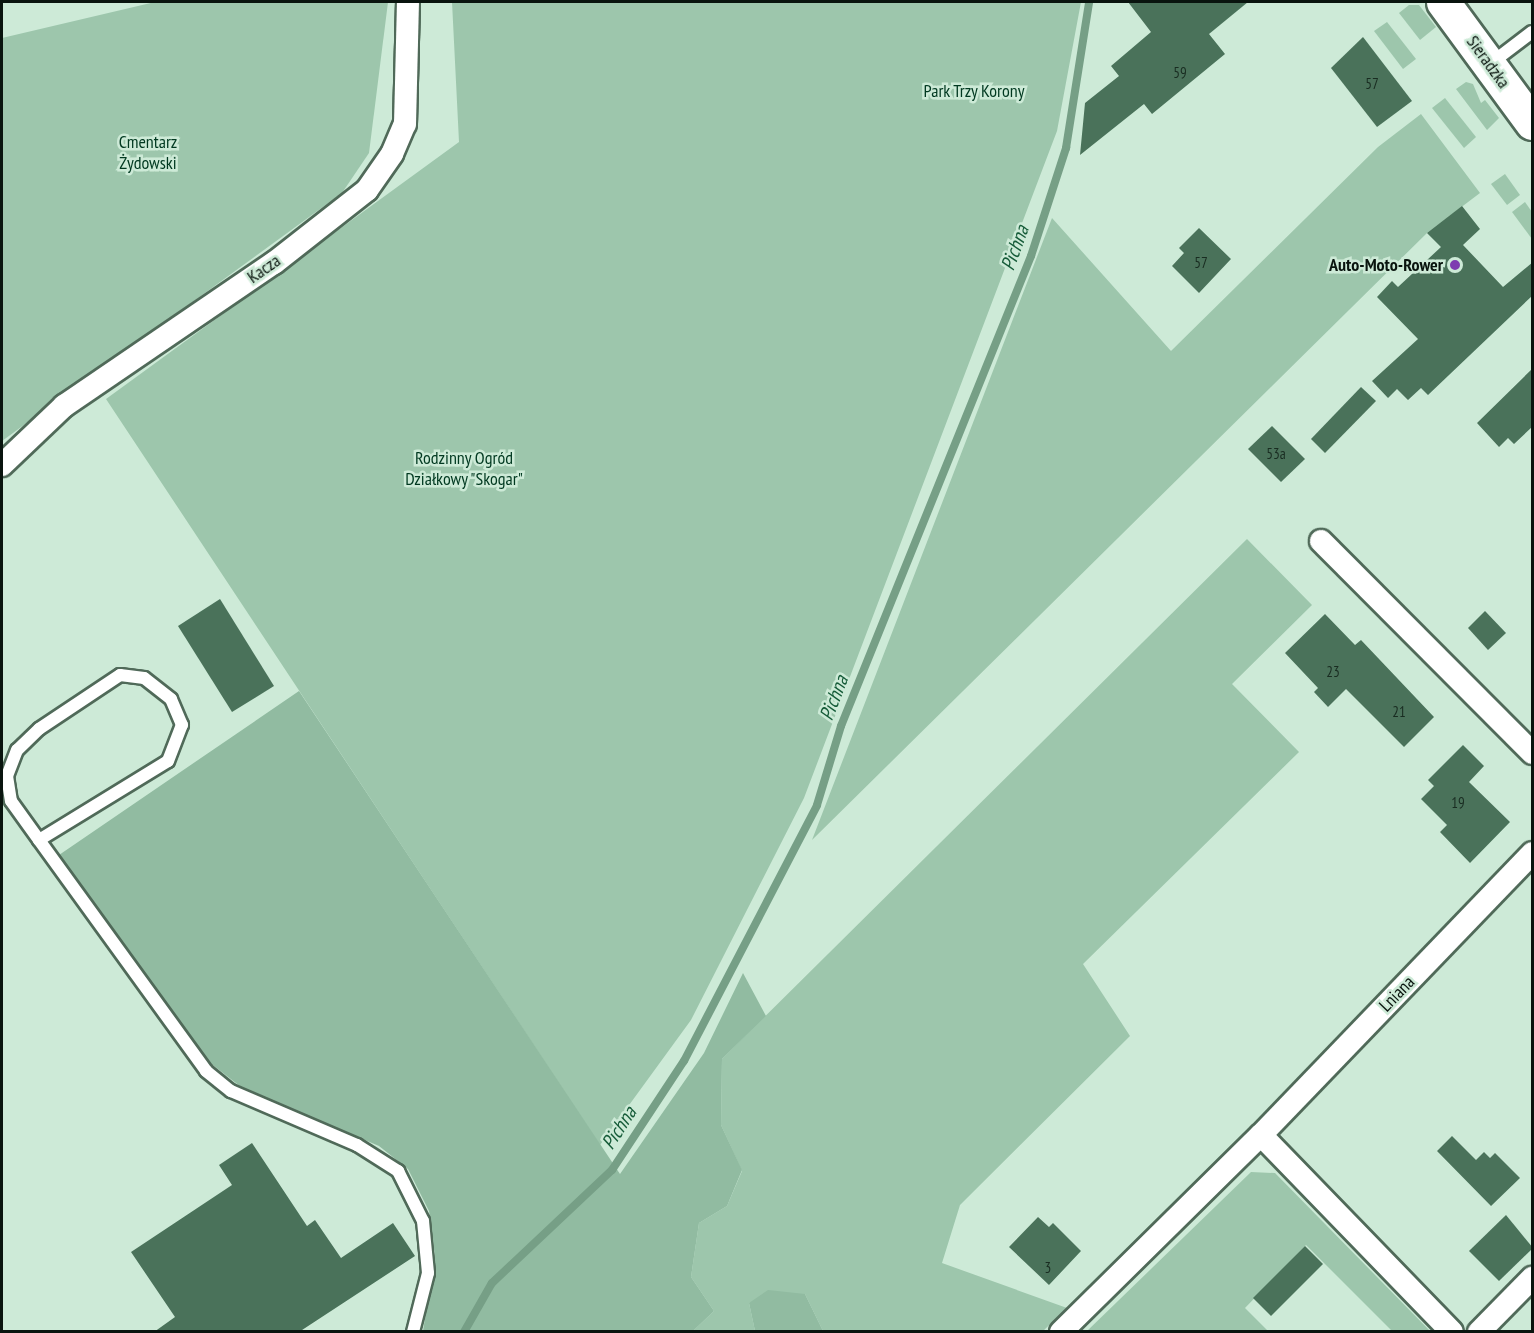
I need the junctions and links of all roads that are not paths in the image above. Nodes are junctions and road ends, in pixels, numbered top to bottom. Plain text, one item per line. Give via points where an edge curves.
1 (408, 2) edge
2 (1443, 2) edge
3 (1533, 32) edge
4 (1489, 64) junction
5 (1533, 123) edge
6 (2, 465) edge
7 (1321, 541) dead end
8 (1533, 753) edge
9 (39, 840) junction
10 (1533, 853) edge
11 (1262, 1135) junction
12 (1533, 1278) edge
13 (413, 1332) edge
14 (1061, 1332) edge
15 (1452, 1332) edge
16 (1479, 1332) edge

1 - 6 street, Kacza via 405,124 392,154 367,190 274,263 64,406
2 - 4 street, Sieradzka
3 - 4 lane
4 - 5 street, Sieradzka
7 - 8 street
9 - 9 lane via 11,801 7,776 17,750 39,729 120,675 144,678 171,699 182,725 168,761
9 - 13 lane via 206,1071 231,1090 357,1145 398,1171 423,1221 428,1273
10 - 11 street, Lniana
11 - 14 street, Lniana
11 - 15 street
12 - 16 street

